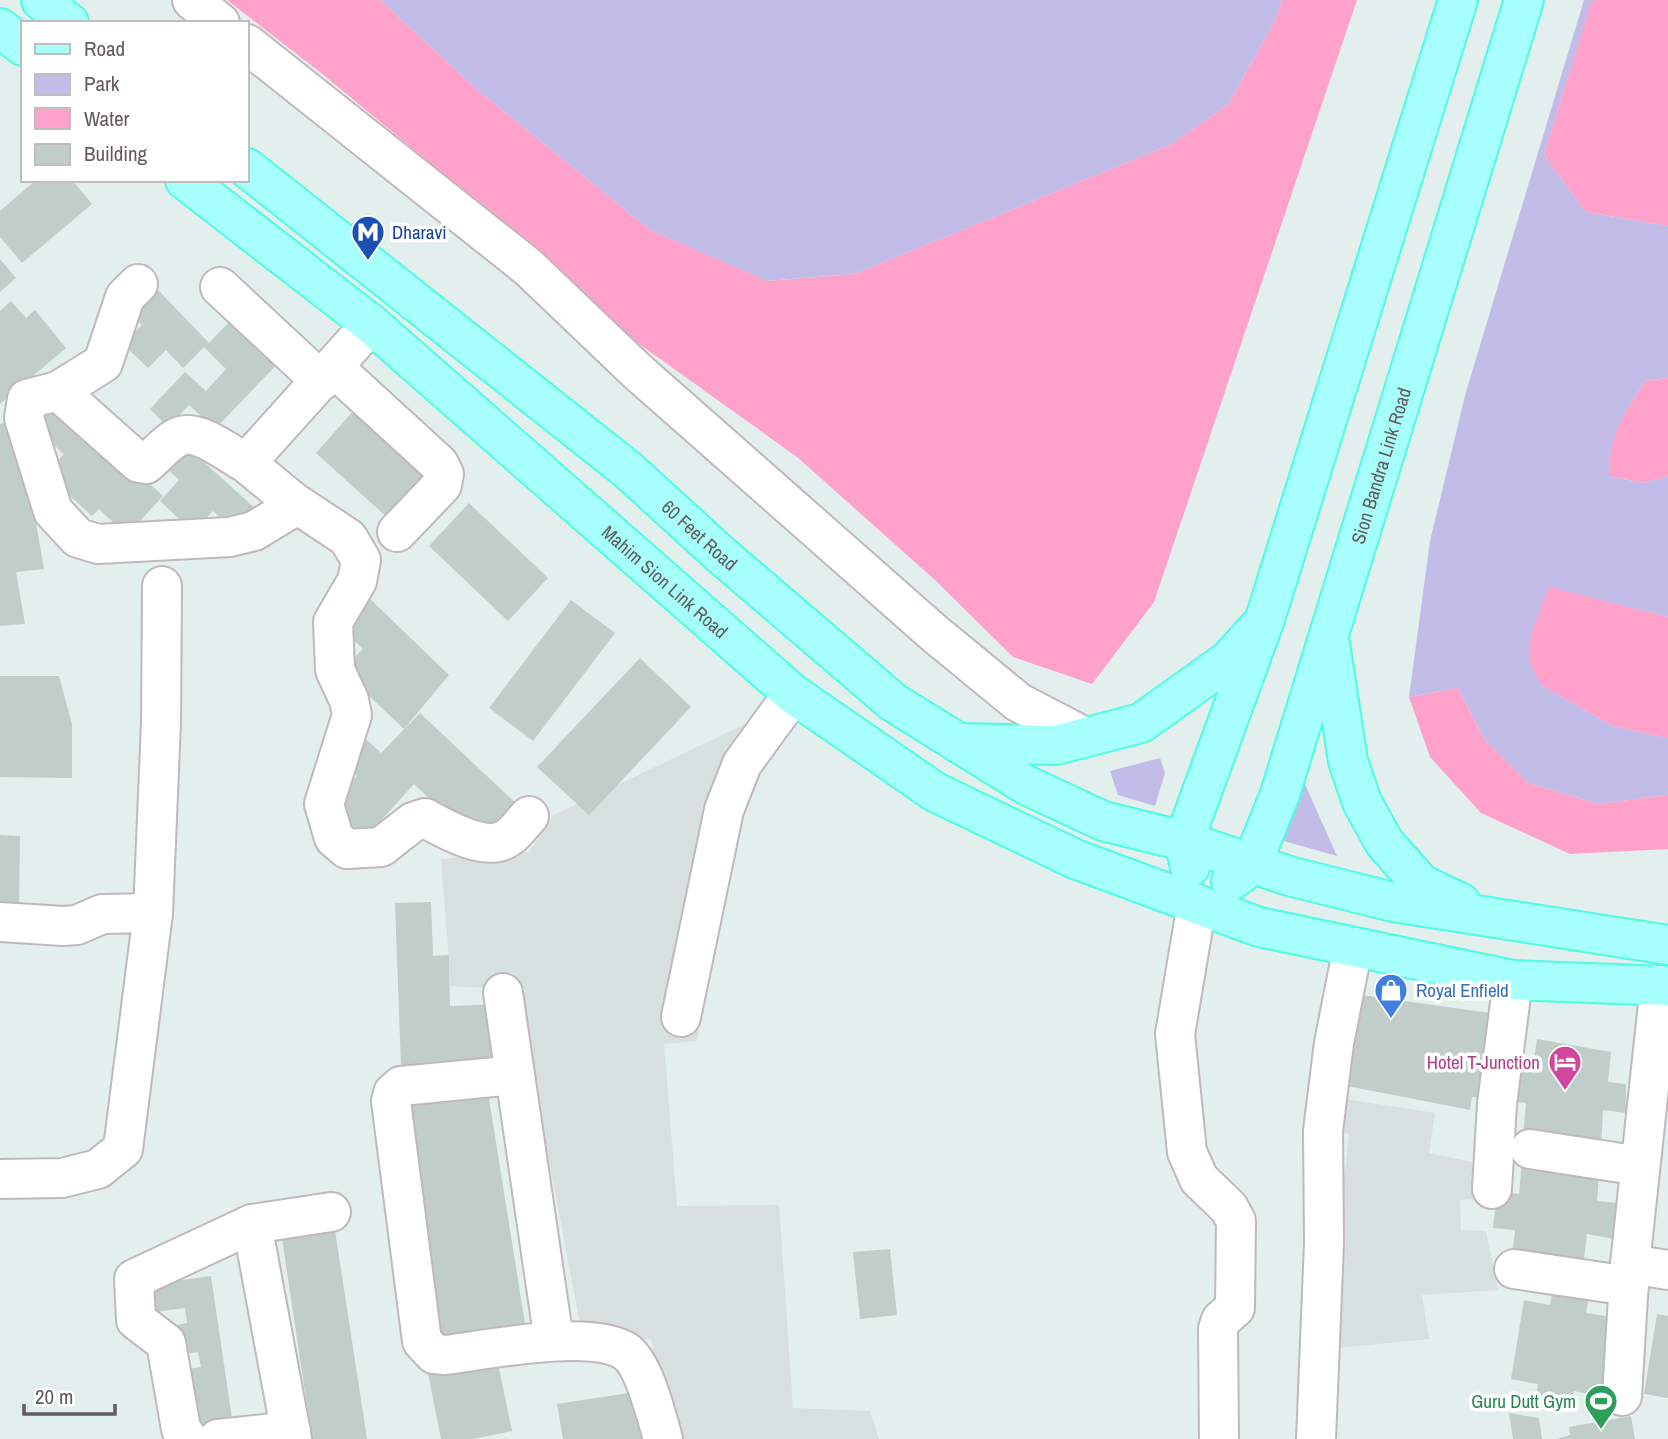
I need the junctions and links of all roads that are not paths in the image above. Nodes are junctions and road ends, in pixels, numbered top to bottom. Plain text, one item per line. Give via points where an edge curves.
1 (41, 0) edge
2 (192, 0) edge
3 (1458, 0) edge
4 (1524, 0) edge
5 (67, 21) edge
6 (218, 21) edge
7 (0, 28) edge
8 (21, 44) edge
9 (248, 45) edge
10 (248, 169) edge
11 (188, 182) edge
12 (138, 284) dead end
13 (220, 287) dead end
14 (371, 324) junction
15 (327, 374) junction
16 (58, 390) junction
17 (246, 463) junction
18 (295, 503) junction
19 (397, 533) dead end
20 (162, 586) dead end
21 (1265, 619) junction
22 (1328, 636) junction
23 (793, 694) junction
24 (1085, 737) junction
25 (956, 743) junction
26 (529, 816) dead end
27 (1184, 841) junction
28 (1251, 866) junction
29 (1197, 904) junction
30 (153, 913) junction
31 (1488, 916) junction
32 (0, 922) edge
33 (1668, 945) edge
34 (1353, 947) junction
35 (1513, 980) junction
36 (1664, 986) edge
37 (503, 993) dead end
38 (681, 1017) dead end
39 (515, 1074) junction
40 (1530, 1149) dead end
41 (1640, 1166) junction
42 (0, 1179) edge
43 (1492, 1189) dead end
44 (331, 1212) dead end
45 (252, 1224) junction
46 (1514, 1269) dead end
47 (1668, 1270) edge
48 (1630, 1275) junction
49 (554, 1341) junction
50 (1622, 1396) dead end
51 (291, 1435) edge
52 (188, 1439) edge
53 (218, 1439) edge
54 (663, 1439) edge
55 (1219, 1439) edge
56 (1315, 1439) edge

1 - 5 main road
2 - 6 street
3 - 21 main road
4 - 22 main road, Sion Bandra Link Road
7 - 8 main road
9 - 24 street via 528,267 638,372 997,685 1018,702
10 - 25 main road, 60 Feet Road via 628,470 893,702
11 - 14 main road, Mahim Sion Link Road
12 - 16 street via 125,297 103,363
13 - 15 street
14 - 15 street
14 - 23 main road, Mahim Sion Link Road
15 - 17 street
15 - 19 street via 439,464 444,474 442,485
16 - 17 street via 139,463 146,464 186,433
16 - 18 street via 27,399 24,418 53,511 78,538 98,544 230,537 254,531 298,505
17 - 18 street
18 - 26 street via 348,538 361,560 357,580 334,622 335,670 352,715 324,804 334,838 347,849 381,847 425,818 468,840 492,841 508,839
20 - 30 street
21 - 24 main road via 1229,660 1141,723
21 - 27 main road
22 - 28 main road, Sion Bandra Link Road via 1280,794
22 - 31 main road via 1348,761 1362,802 1384,842 1421,884
23 - 29 main road, Mahim Sion Link Road via 935,792 1075,859
23 - 38 street via 742,764 724,810
24 - 25 main road via 1056,745
25 - 27 main road, 60 Feet Road via 1026,785 1103,821
27 - 28 main road, 60 Feet Road
27 - 29 main road
28 - 29 main road
28 - 31 main road, 60 Feet Road via 1393,902
29 - 34 main road via 1259,927
29 - 55 street via 1175,1034 1187,1152 1199,1179 1229,1208 1238,1231 1235,1308 1218,1329
30 - 32 street via 102,914 63,926
30 - 42 street via 123,1149 98,1169 62,1178
31 - 33 main road
34 - 35 main road
34 - 56 street via 1323,1131 1324,1243
35 - 36 main road
35 - 43 street via 1497,1104
36 - 41 street
37 - 39 street
39 - 49 street
39 - 49 street via 401,1086 393,1093 422,1340 434,1354 445,1355
40 - 41 street
41 - 48 street
44 - 45 street
45 - 51 street
45 - 52 street via 134,1279 136,1320 166,1343 181,1429
46 - 48 street
47 - 48 street
48 - 50 street
49 - 54 street via 626,1352 635,1361
51 - 53 street

